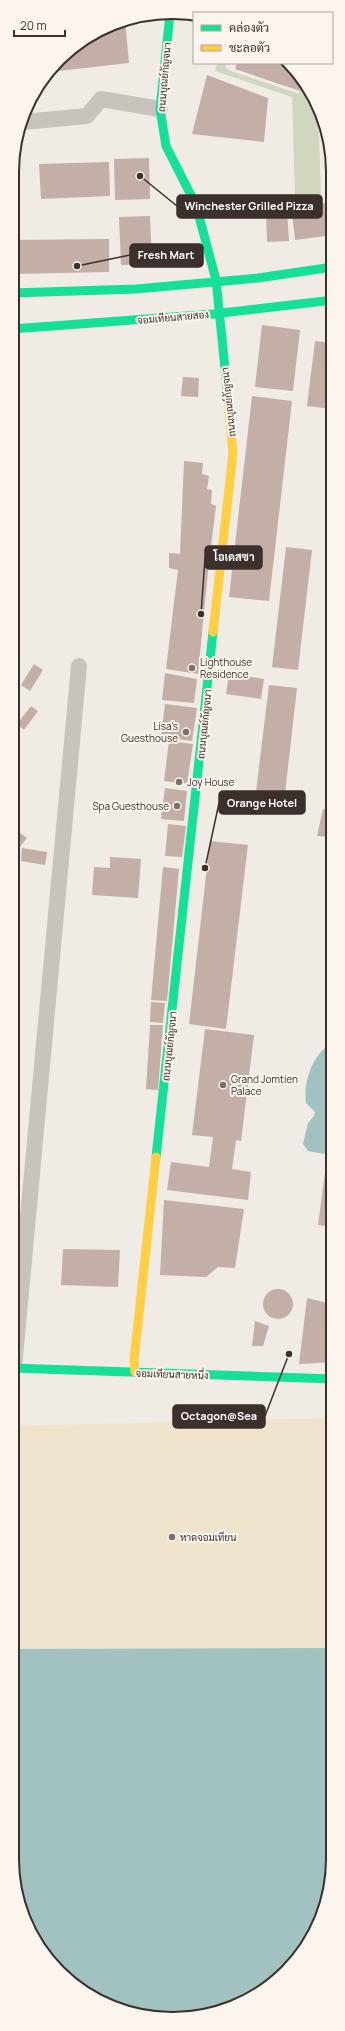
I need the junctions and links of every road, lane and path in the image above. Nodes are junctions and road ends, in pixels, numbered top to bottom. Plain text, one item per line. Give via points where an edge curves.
1 (169, 19) edge
2 (160, 109) junction
3 (28, 122) edge
4 (326, 268) edge
5 (216, 280) junction
6 (19, 293) edge
7 (326, 301) edge
8 (219, 313) junction
9 (19, 329) edge
10 (79, 666) dead end
11 (19, 1304) edge
12 (19, 1368) edge
13 (135, 1372) junction
14 (326, 1379) edge

1 - 2 street, ถนนบุณย์กัญจนา
2 - 3 street via 101,99 87,116
2 - 5 street, ถนนบุณย์กัญจนา via 166,146 196,205
4 - 5 street via 258,278
5 - 6 street via 136,289
5 - 8 street, ถนนบุณย์กัญจนา
7 - 8 street, จอมเทียนสายสอง
8 - 9 street, จอมเทียนสายสอง
8 - 13 street, ถนนบุณย์กัญจนา via 233,453 135,1353
10 - 11 street
12 - 13 street, จอมเทียนสายหนึ่ง
13 - 14 street, จอมเทียนสายหนึ่ง

